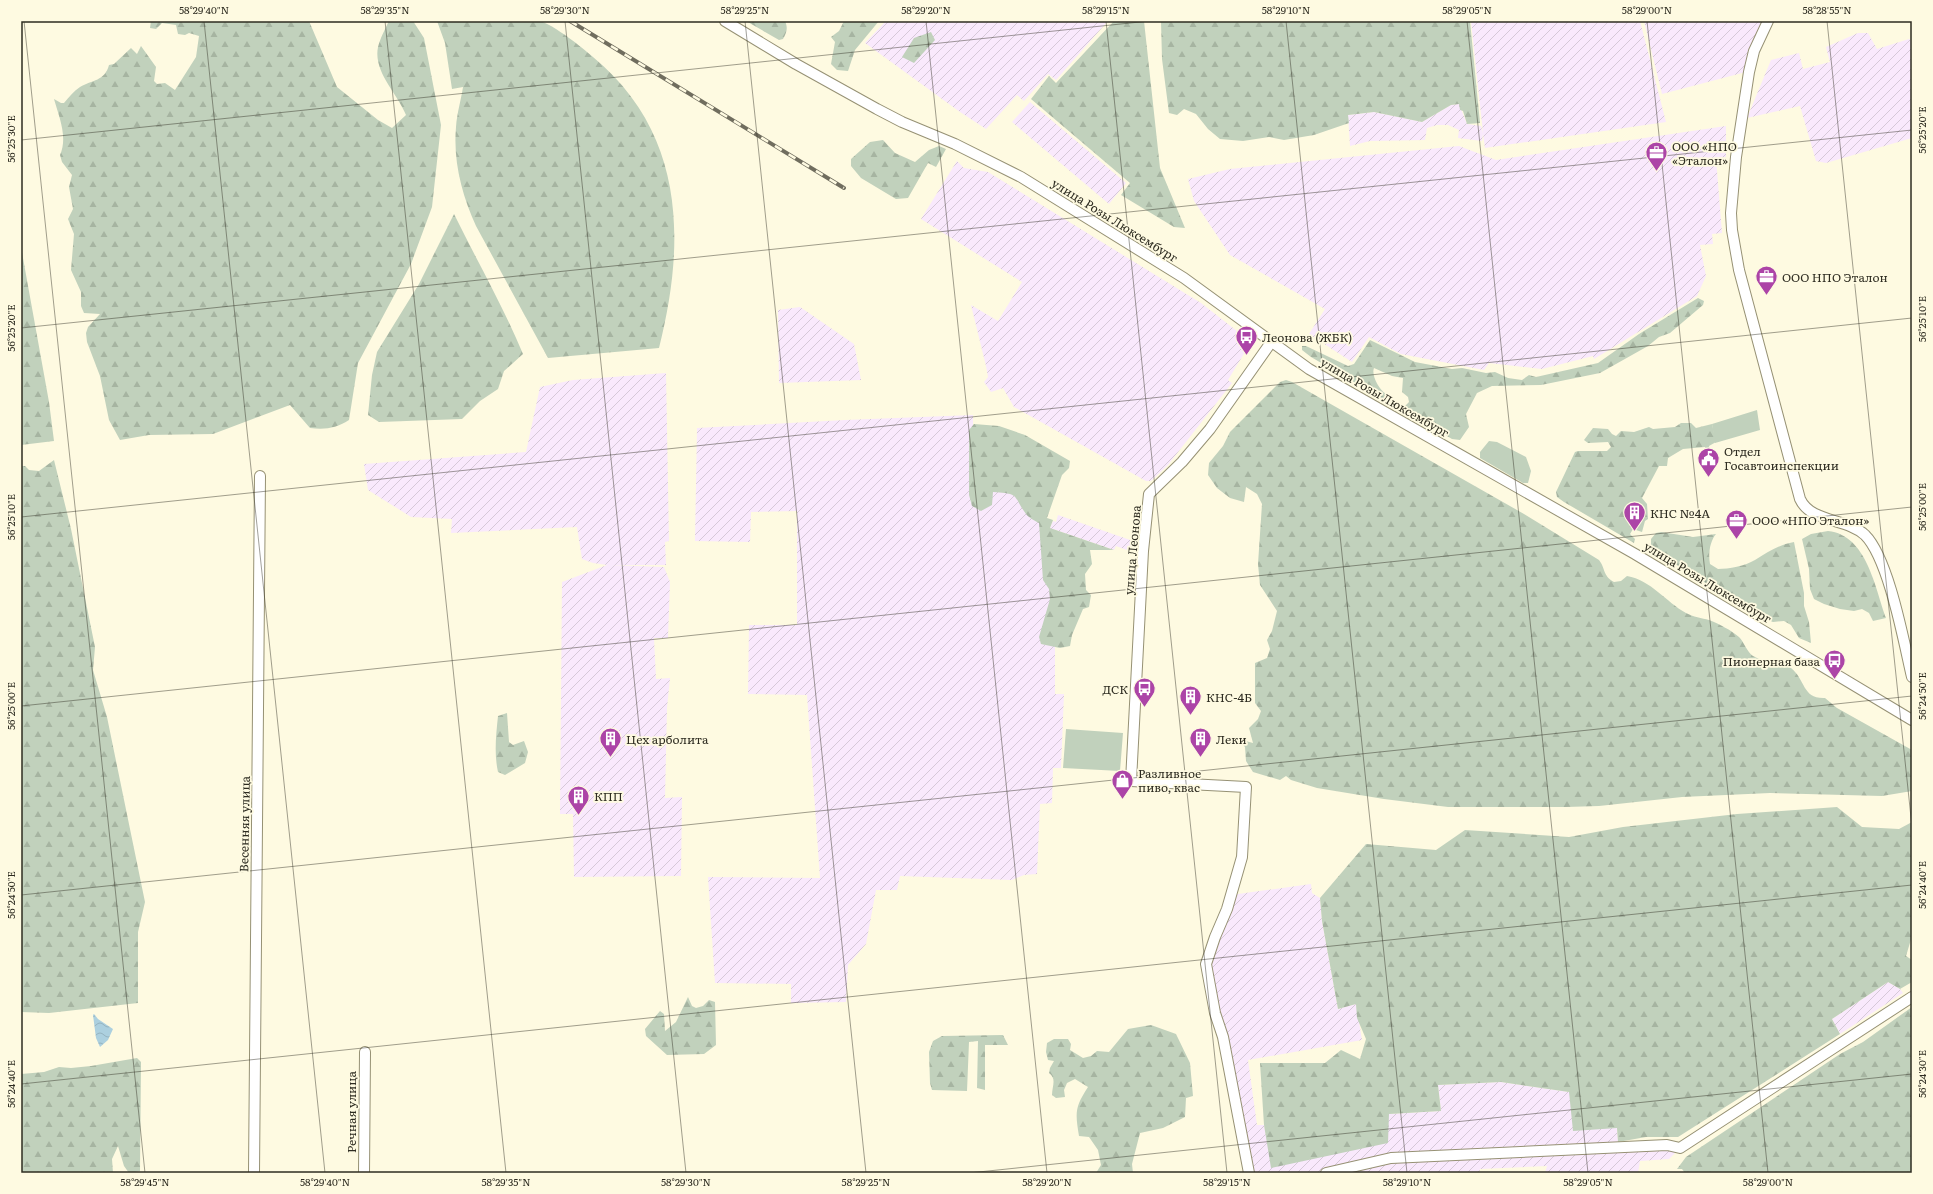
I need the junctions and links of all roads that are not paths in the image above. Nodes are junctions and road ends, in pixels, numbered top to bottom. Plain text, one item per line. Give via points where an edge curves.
1 (725, 21) edge
2 (1768, 21) edge
3 (1272, 341) junction
4 (260, 476) dead end
5 (1912, 677) edge
6 (1912, 720) edge
7 (1912, 997) edge
8 (365, 1052) dead end
9 (254, 1173) edge
10 (364, 1173) edge
11 (1249, 1173) edge
12 (1326, 1173) edge

1 - 3 street, улица Розы Люксембург via 796,64 884,112 1021,177 1184,278
2 - 5 street via 1751,60 1739,134 1731,213 1736,256 1800,499 1812,512 1852,527 1870,543 1887,577
3 - 6 street, улица Розы Люксембург via 1310,368 1642,558
3 - 11 street, улица Леонова via 1210,429 1182,462 1149,494 1143,551 1131,781 1246,787 1242,857 1227,909 1206,964
4 - 9 street, Весенняя улица
7 - 12 street via 1680,1148 1666,1145 1391,1158
8 - 10 street, Речная улица

